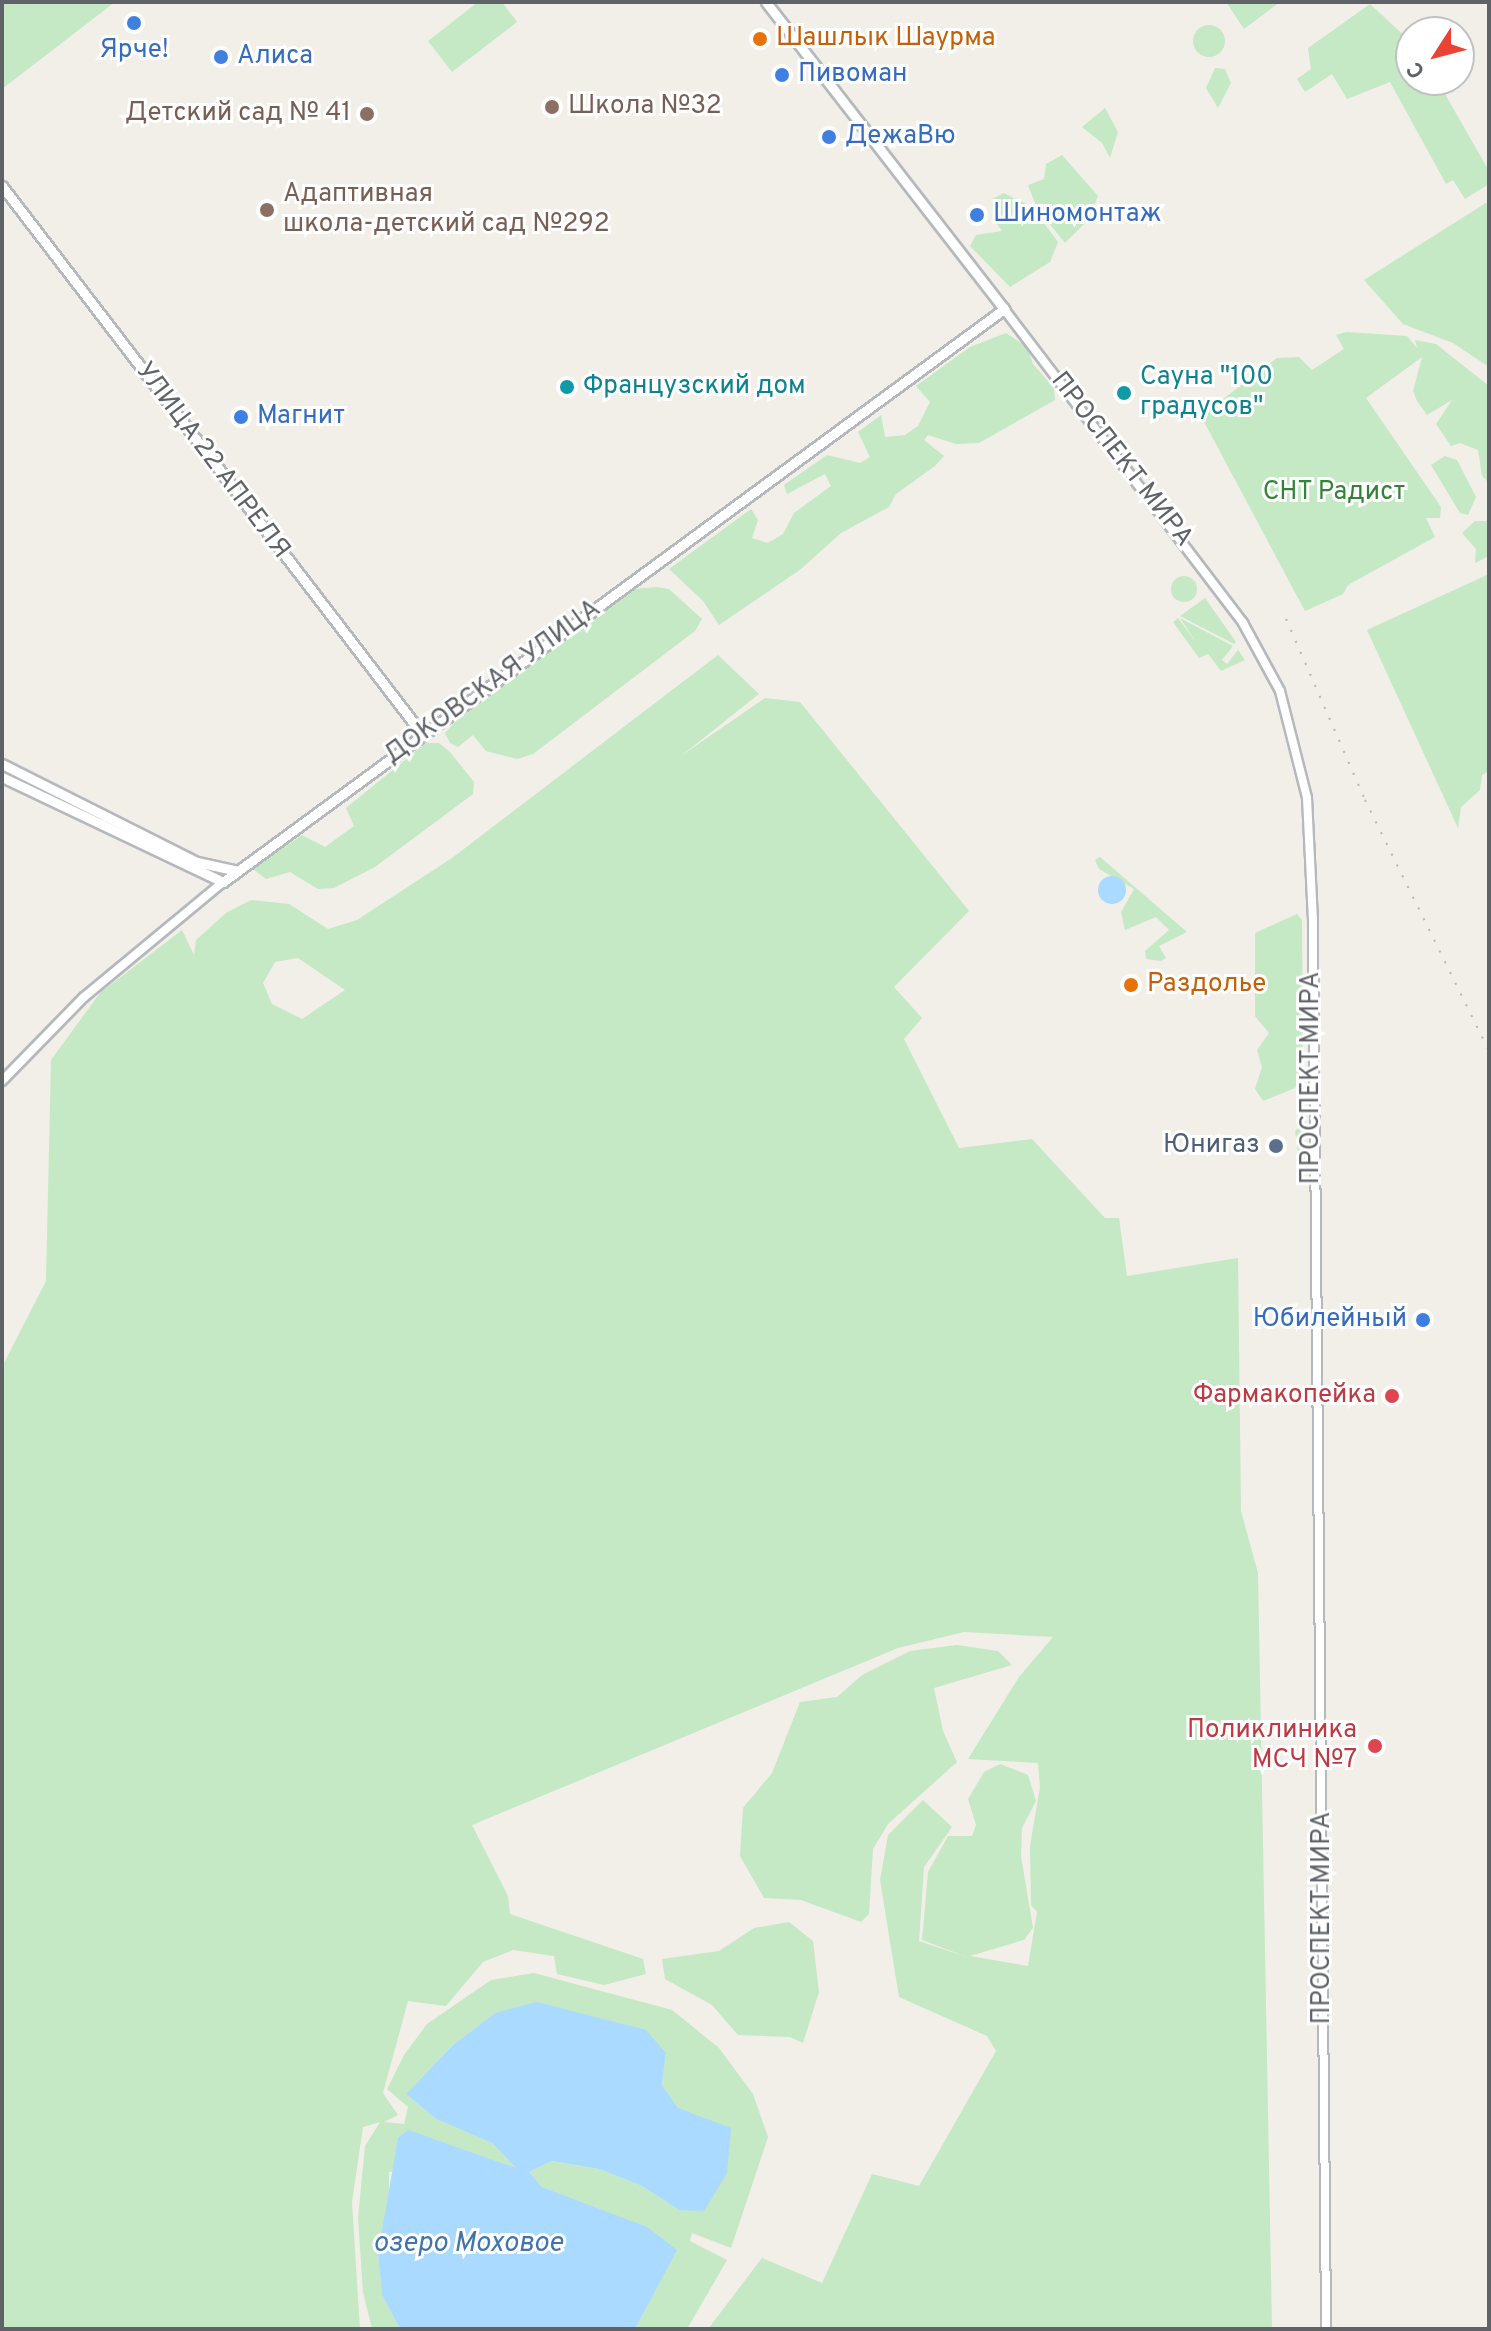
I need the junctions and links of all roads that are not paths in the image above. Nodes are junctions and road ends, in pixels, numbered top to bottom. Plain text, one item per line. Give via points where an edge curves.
1 (766, 2) edge
2 (2, 186) edge
3 (1004, 309) junction
4 (422, 734) junction
5 (2, 764) edge
6 (2, 777) edge
7 (238, 871) junction
8 (223, 882) junction
9 (2, 1081) edge
10 (1326, 2329) edge

1 - 3 main road, ПРОСПЕКТ МИРА
2 - 4 main road, УЛИЦА 22 АПРЕЛЯ
3 - 4 main road, ДОКОВСКАЯ УЛИЦА
3 - 10 street, ПРОСПЕКТ МИРА via 1243,623 1280,691 1307,798 1313,919
4 - 7 main road, ДОКОВСКАЯ УЛИЦА
5 - 7 main road via 197,862
6 - 8 main road
7 - 8 main road, ДОКОВСКАЯ УЛИЦА
8 - 9 street, ДОКОВСКАЯ УЛИЦА via 74,1006

